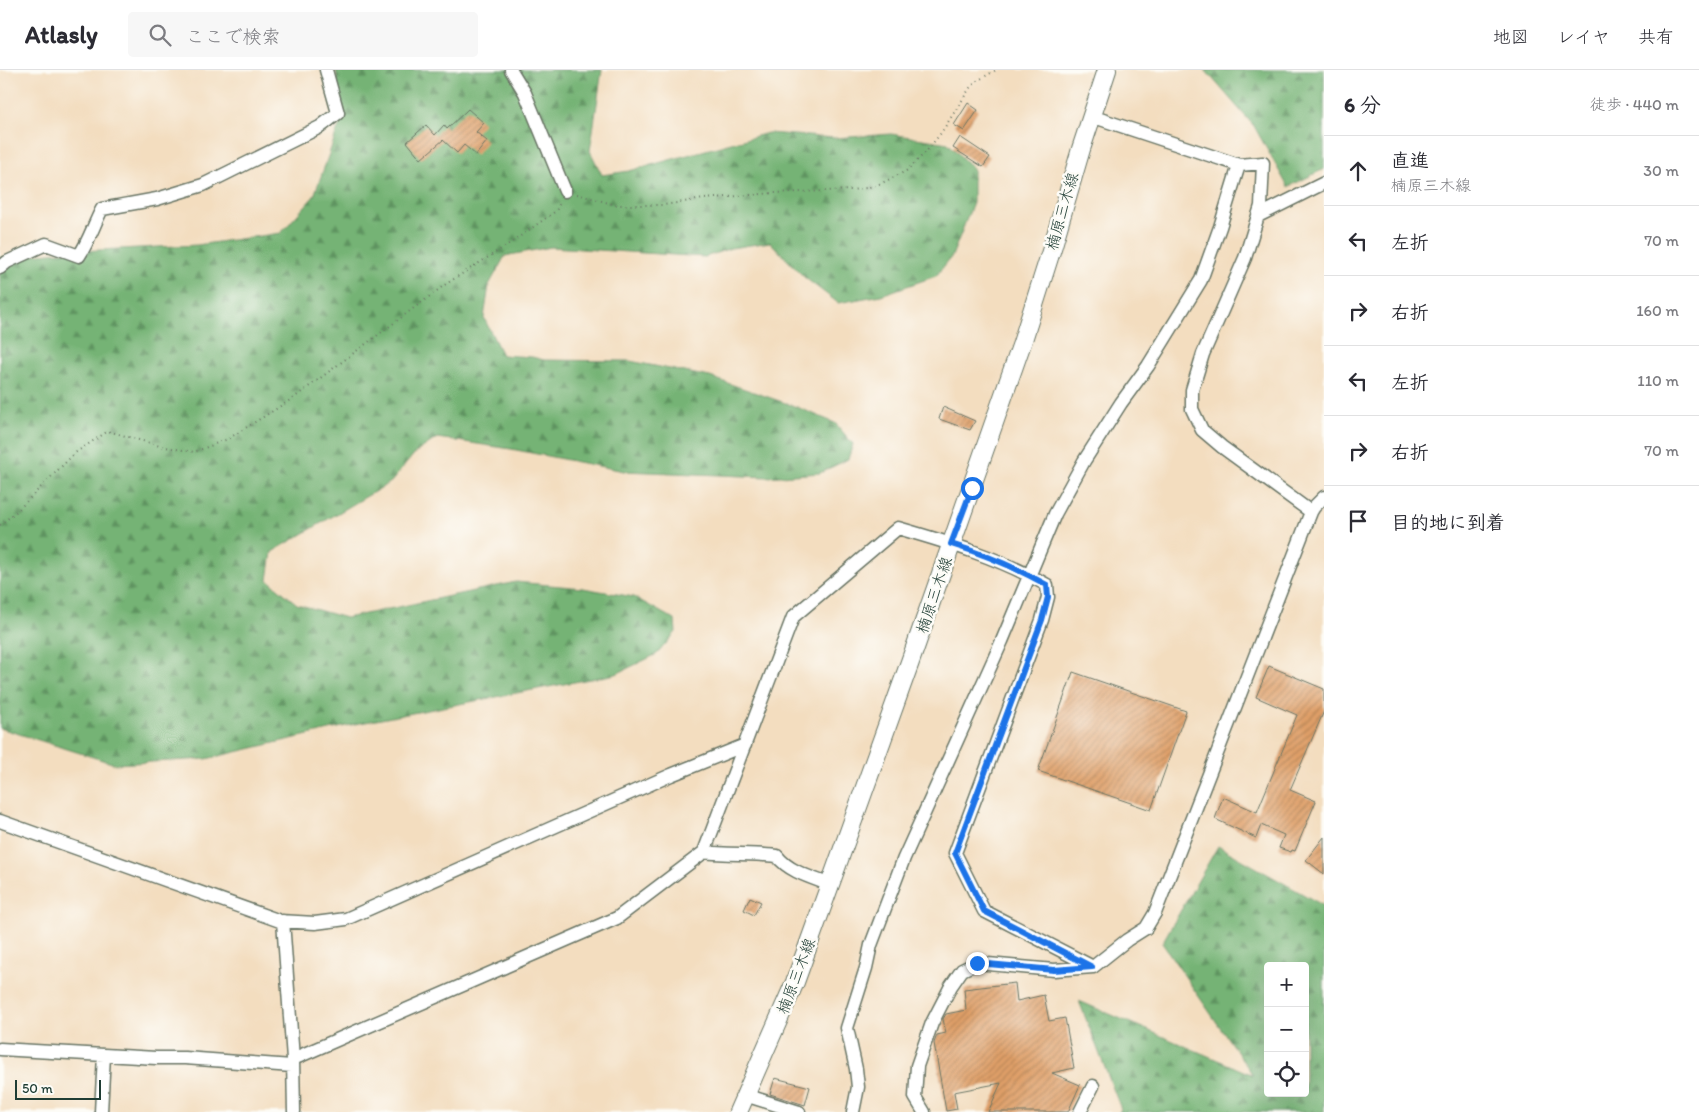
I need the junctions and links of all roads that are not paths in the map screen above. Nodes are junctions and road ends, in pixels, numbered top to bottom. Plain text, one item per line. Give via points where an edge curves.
1 (326, 70) edge
2 (511, 70) edge
3 (1107, 70) edge
4 (1091, 116) junction
5 (1239, 165) junction
6 (1324, 184) edge
7 (566, 191) road end
8 (1258, 216) junction
9 (0, 268) edge
10 (1324, 497) edge
11 (1311, 512) junction
12 (951, 544) junction
13 (1030, 576) junction
14 (745, 745) junction
15 (0, 821) edge
16 (704, 852) junction
17 (831, 885) junction
18 (283, 921) junction
19 (1092, 967) junction
20 (0, 1049) edge
21 (104, 1055) junction
22 (292, 1063) junction
23 (1093, 1086) dead end
24 (745, 1095) junction
25 (101, 1112) edge
26 (294, 1112) edge
27 (738, 1112) edge
28 (799, 1112) edge
29 (853, 1112) edge
30 (924, 1112) edge
31 (1080, 1112) edge

1 - 9 street via 338,113 320,127 203,185 157,199 102,209 79,256 46,244
2 - 7 street via 525,93
3 - 4 main road, 楠原三木線
4 - 5 street
4 - 12 main road, 楠原三木線 via 1024,335
5 - 8 street via 1263,163
5 - 13 street via 1201,280 1084,461 1056,514
6 - 8 street
8 - 11 street via 1245,258 1203,354 1192,390 1192,409 1202,430
10 - 11 street
11 - 19 street via 1155,913 1146,928
12 - 13 street
12 - 14 street via 898,528 792,617
12 - 17 main road, 楠原三木線
13 - 19 street via 1047,585 1048,597 1042,620 955,853 984,911
13 - 29 street via 904,858 871,945 847,1028 858,1087
14 - 16 street
14 - 18 street via 346,919 308,924
15 - 18 street
16 - 17 street via 776,856 800,873
16 - 22 street via 618,918
17 - 24 main road, 楠原三木線 via 792,989
18 - 22 street
19 - 30 street via 1054,970 977,963 962,970 932,1023 917,1066 915,1097
20 - 21 street
21 - 22 street
21 - 25 street
22 - 26 street
23 - 31 street
24 - 27 main road, 楠原三木線
24 - 28 street

